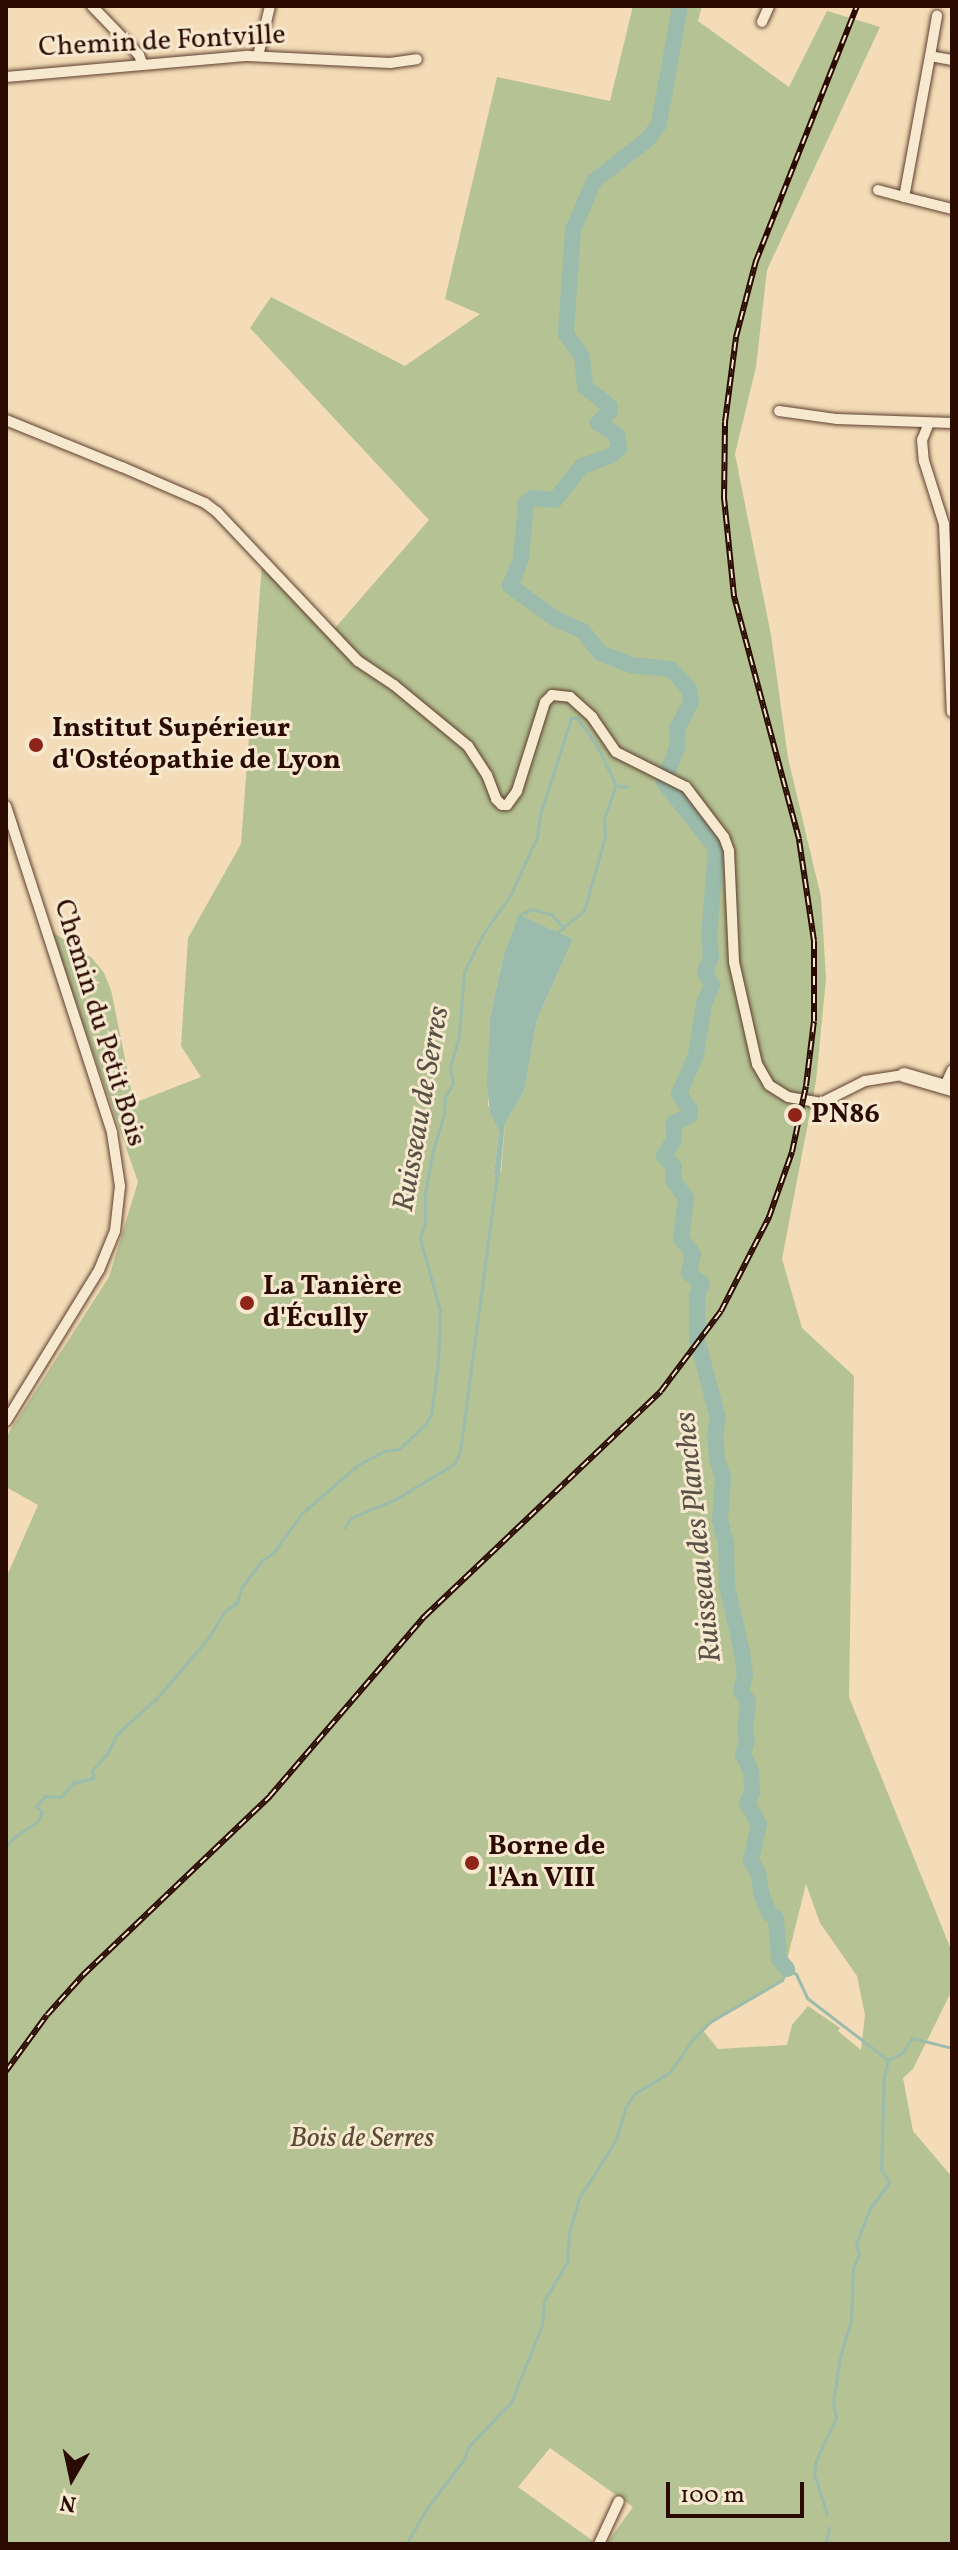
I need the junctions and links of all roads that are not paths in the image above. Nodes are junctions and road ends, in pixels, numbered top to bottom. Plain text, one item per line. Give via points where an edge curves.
1 (92, 6) edge
2 (270, 6) edge
3 (769, 6) edge
4 (937, 16) dead end
5 (762, 22) dead end
6 (258, 56) junction
7 (930, 56) junction
8 (417, 59) dead end
9 (952, 60) edge
10 (142, 63) junction
11 (6, 77) edge
12 (878, 190) dead end
13 (904, 197) junction
14 (952, 209) edge
15 (779, 411) dead end
16 (6, 420) edge
17 (929, 423) junction
18 (952, 423) edge
19 (952, 712) edge
20 (6, 806) edge
21 (952, 1070) edge
22 (904, 1075) joint
23 (949, 1088) edge
24 (6, 1421) edge
25 (619, 2501) dead end
26 (599, 2544) edge

1 - 10 street
2 - 6 street
3 - 5 street
4 - 7 street
6 - 8 street, Chemin de Fontville via 390,63
6 - 10 street, Chemin de Fontville
7 - 9 street
7 - 13 street
10 - 11 street, Chemin de Fontville
12 - 13 street
13 - 14 street
15 - 17 street
16 - 22 street via 205,503 230,523 358,661 468,746 502,805 517,791 545,702 561,694 584,709 616,752 686,787 729,851 734,962 757,1064 766,1080 784,1095 816,1104 865,1081
17 - 18 street
17 - 19 street via 922,440 944,524
20 - 24 street, Chemin du Petit Bois via 117,1155 120,1186 116,1224 99,1270
21 - 23 street
22 - 23 street
25 - 26 street

